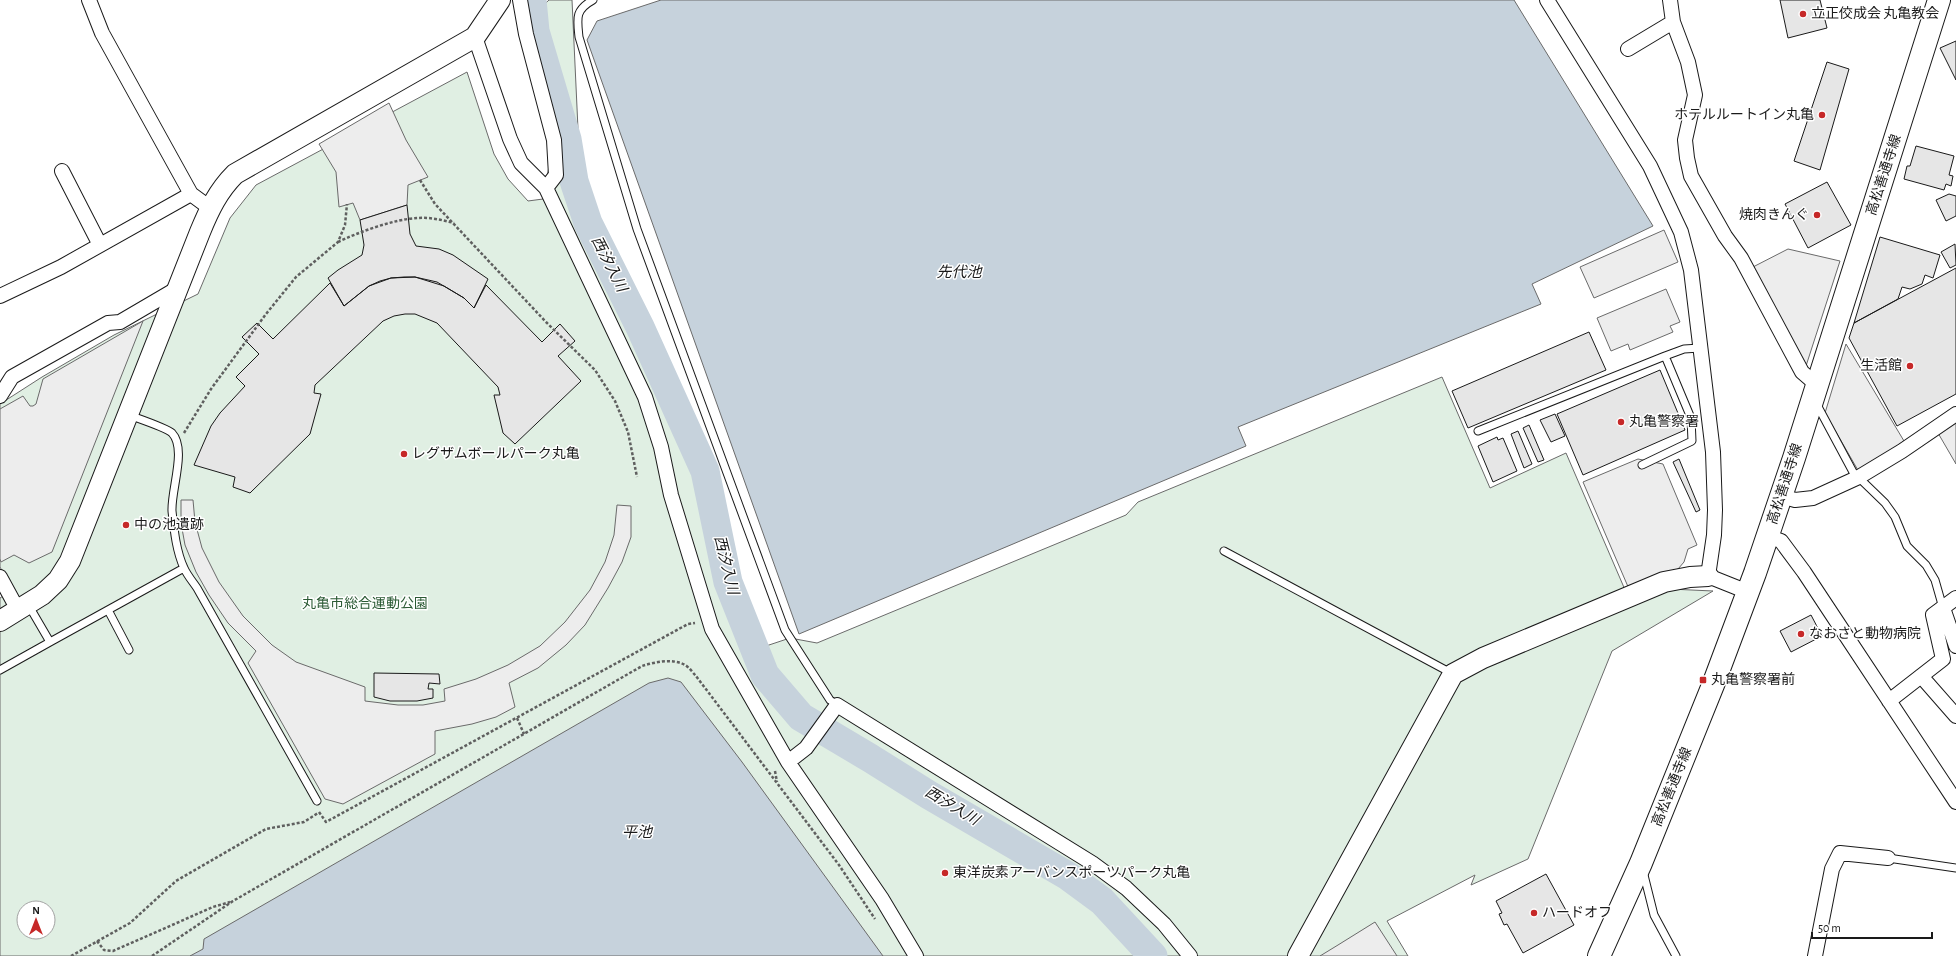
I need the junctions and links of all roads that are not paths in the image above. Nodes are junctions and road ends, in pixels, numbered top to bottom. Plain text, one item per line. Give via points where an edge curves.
1 (89, 0) edge
2 (500, 0) edge
3 (520, 0) edge
4 (594, 0) edge
5 (1547, 0) edge
6 (1670, 0) edge
7 (1939, 0) edge
8 (1673, 22) junction
9 (475, 37) junction
10 (1628, 49) dead end
11 (62, 171) dead end
12 (546, 188) junction
13 (191, 194) junction
14 (210, 208) junction
15 (100, 245) junction
16 (178, 288) junction
17 (0, 296) edge
18 (1700, 348) junction
19 (1665, 356) junction
20 (1815, 391) junction
21 (0, 396) edge
22 (1956, 414) edge
23 (128, 415) junction
24 (1478, 431) dead end
25 (1642, 465) dead end
26 (1859, 477) junction
27 (1781, 496) junction
28 (1767, 536) junction
29 (1224, 551) dead end
30 (184, 568) junction
31 (1708, 576) junction
32 (0, 577) edge
33 (1748, 592) junction
34 (1956, 598) edge
35 (23, 607) junction
36 (1943, 608) junction
37 (108, 610) junction
38 (0, 621) edge
39 (50, 642) junction
40 (1956, 646) edge
41 (129, 650) dead end
42 (0, 670) edge
43 (1453, 674) junction
44 (1921, 676) junction
45 (1889, 700) junction
46 (837, 705) junction
47 (1956, 716) edge
48 (788, 762) junction
49 (317, 801) road end
50 (1956, 802) edge
51 (1888, 858) joint
52 (1641, 863) junction
53 (1956, 868) edge
54 (916, 956) edge
55 (1190, 956) edge
56 (1298, 956) edge
57 (1599, 956) edge
58 (1676, 956) edge
59 (1815, 956) edge

1 - 13 street via 102,33
2 - 9 street
3 - 12 street via 526,34 554,140 556,175
4 - 46 lane via 584,6 577,18 579,37 637,229 785,630 830,700
5 - 18 street via 1650,166 1681,232 1691,270
6 - 8 street
7 - 20 main road, 高松善通寺線
8 - 10 street
8 - 20 street via 1688,62 1695,95 1685,140 1691,176 1725,236 1742,258 1802,372
9 - 12 street via 510,139 521,163
9 - 14 street via 235,174 225,184
11 - 15 street
12 - 48 street via 645,397 661,447 671,495 712,629
13 - 14 street
13 - 15 street
14 - 16 street
15 - 17 street
16 - 21 street via 120,322 108,323 12,377
16 - 23 street
18 - 19 lane via 1684,349
18 - 31 street via 1713,452 1714,534
19 - 24 lane
19 - 25 lane via 1691,418 1692,441
20 - 26 lane via 1853,472
20 - 27 main road, 高松善通寺線
22 - 26 street
23 - 30 lane via 171,432 178,443 178,467 172,492 172,509 175,536
23 - 35 street via 70,562 58,580 42,595
26 - 27 street via 1814,498 1795,500
26 - 36 lane via 1885,503 1895,517 1906,546 1926,565 1935,580
27 - 28 main road, 高松善通寺線
28 - 33 main road, 高松善通寺線
28 - 45 street via 1781,541
29 - 43 lane
30 - 37 lane
30 - 49 lane
31 - 33 street
31 - 43 street via 1664,582 1483,658
32 - 35 street
33 - 52 main road, 高松善通寺線
34 - 36 street
35 - 38 street
35 - 39 lane
36 - 40 street
36 - 44 street via 1933,615 1943,659
37 - 39 lane
37 - 41 lane
39 - 42 lane
43 - 56 street
44 - 45 street
44 - 47 street
45 - 50 street
46 - 48 street via 806,748
46 - 55 street via 1092,863 1126,888 1164,924
48 - 54 street via 882,899
51 - 53 lane
51 - 59 street via 1840,853 1832,869
52 - 57 main road, 高松善通寺線
52 - 58 lane via 1654,914

